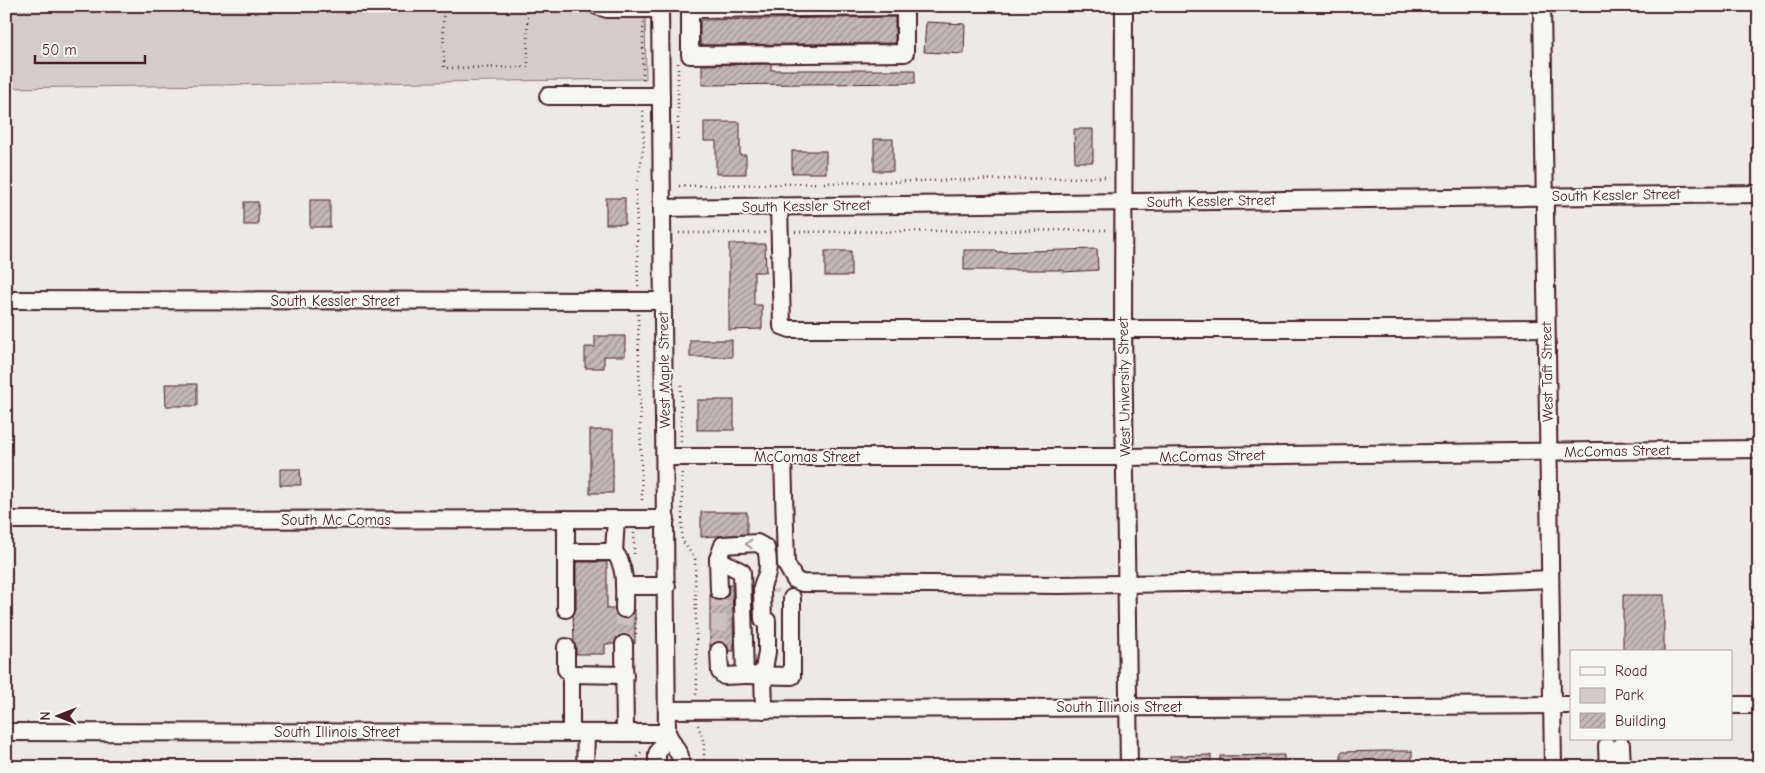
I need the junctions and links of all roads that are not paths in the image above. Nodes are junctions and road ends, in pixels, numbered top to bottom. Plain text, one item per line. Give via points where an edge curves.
1 (597, 6) edge
2 (1124, 6) edge
3 (1542, 6) edge
4 (905, 7) edge
5 (660, 8) edge
6 (548, 96) dead end
7 (661, 96) junction
8 (1759, 194) edge
9 (1544, 196) junction
10 (1124, 202) junction
11 (779, 206) junction
12 (670, 208) junction
13 (6, 300) edge
14 (664, 301) junction
15 (1123, 328) junction
16 (1546, 328) junction
17 (1759, 450) edge
18 (1548, 452) junction
19 (1125, 456) junction
20 (673, 457) junction
21 (783, 457) junction
22 (616, 519) junction
23 (666, 519) junction
24 (6, 520) edge
25 (566, 520) junction
26 (566, 552) junction
27 (614, 552) junction
28 (718, 559) junction
29 (1550, 579) junction
30 (1127, 585) junction
31 (624, 586) junction
32 (667, 586) junction
33 (719, 591) tunnel mouth
34 (792, 598) dead end
35 (566, 609) dead end
36 (630, 612) tunnel mouth
37 (630, 640) tunnel mouth
38 (566, 647) dead end
39 (719, 651) tunnel mouth
40 (571, 674) junction
41 (625, 674) junction
42 (745, 675) junction
43 (763, 675) junction
44 (1552, 705) junction
45 (1570, 705) edge
46 (1732, 705) edge
47 (1759, 705) edge
48 (1128, 707) junction
49 (667, 710) junction
50 (764, 710) junction
51 (6, 732) edge
52 (579, 733) junction
53 (625, 733) junction
54 (667, 733) junction
55 (585, 767) edge
56 (657, 767) edge
57 (681, 767) edge
58 (1129, 767) edge
59 (1553, 767) edge
60 (1608, 767) edge
61 (1622, 767) edge

1 - 5 street via 607,9
2 - 10 street, West University Street
3 - 9 street, West Taft Street
4 - 4 street via 905,53 690,55 690,10
5 - 7 street, West Maple Street
6 - 7 street
7 - 12 street, West Maple Street
8 - 9 street, South Kessler Street
9 - 10 street, South Kessler Street
9 - 16 street, West Taft Street
10 - 11 street, South Kessler Street
10 - 15 street, West University Street
11 - 12 street, South Kessler Street
11 - 15 street via 784,328
12 - 14 street, West Maple Street
13 - 14 street, South Kessler Street
14 - 20 street, West Maple Street
15 - 16 street
15 - 19 street, West University Street
16 - 18 street, West Taft Street
17 - 18 street, McComas Street
18 - 19 street, McComas Street
18 - 29 street, West Taft Street
19 - 21 street, McComas Street
19 - 30 street, West University Street
20 - 21 street, McComas Street
20 - 23 street, West Maple Street
21 - 30 street via 786,564 795,580 802,583
22 - 23 street, South Mc Comas
22 - 25 street, South Mc Comas
22 - 27 street
23 - 32 street, West Maple Street
24 - 25 street, South Mc Comas
25 - 26 street
26 - 27 street
26 - 35 street
27 - 31 street via 621,559
28 - 33 street
28 - 42 street via 742,572
43 -> 28 street via 768,652 768,621 763,618 767,588 766,548 758,543 723,545
29 - 30 street
29 - 44 street, West Taft Street
30 - 48 street, West University Street
31 - 32 street
31 - 36 street
32 - 49 street, West Maple Street
34 - 43 street via 792,676
37 - 41 street
38 - 40 street via 566,669
39 - 42 street via 720,672 724,676
40 - 41 street
40 - 52 street
41 - 53 street
42 - 43 street
43 - 50 street
44 - 45 street, South Illinois Street
44 - 48 street, South Illinois Street
44 - 59 street, West Taft Street
46 - 47 street
48 - 50 street, South Illinois Street
48 - 58 street, West University Street
49 - 50 street, South Illinois Street
49 - 54 street, West Maple Street
51 - 52 street, South Illinois Street
52 - 53 street, South Illinois Street
52 - 55 street
53 - 54 street, South Illinois Street
54 - 56 street, West Maple Street via 657,754
54 - 57 street, West Maple Street via 680,756
60 - 61 street via 1614,746

